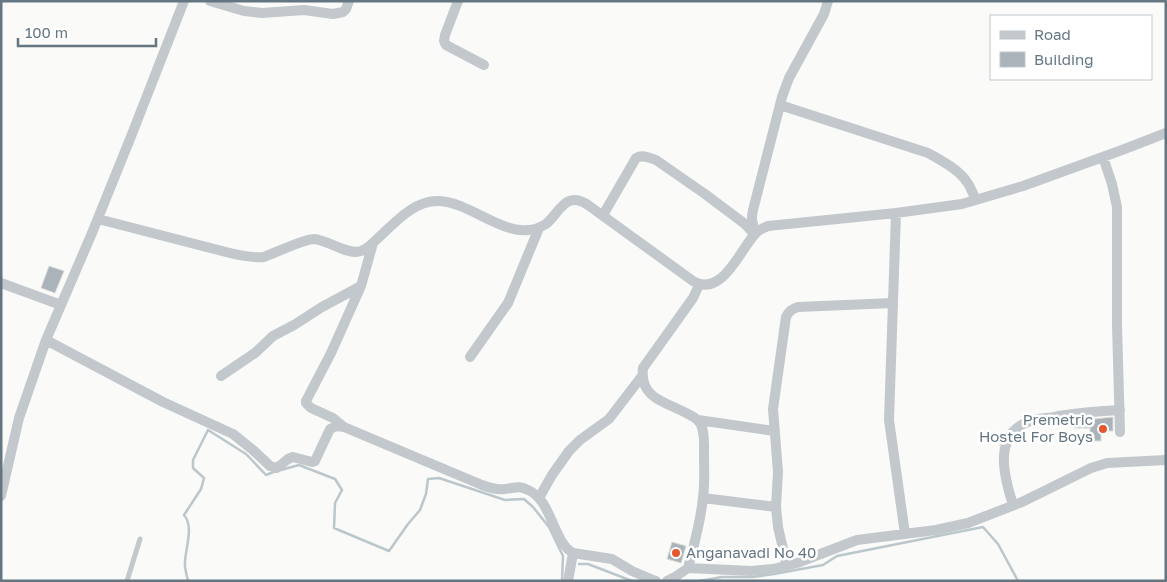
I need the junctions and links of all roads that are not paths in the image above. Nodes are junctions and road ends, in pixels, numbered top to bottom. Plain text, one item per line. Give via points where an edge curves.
1 (184, 1) edge
2 (210, 1) edge
3 (350, 1) edge
4 (458, 1) edge
5 (828, 1) edge
6 (484, 65) dead end
7 (780, 105) junction
8 (1166, 133) edge
9 (1103, 157) junction
10 (976, 200) junction
11 (896, 213) junction
12 (603, 215) junction
13 (98, 219) junction
14 (539, 228) junction
15 (756, 233) junction
16 (372, 243) junction
17 (1, 283) edge
18 (699, 285) junction
19 (361, 286) junction
20 (893, 303) junction
21 (61, 305) junction
22 (46, 340) junction
23 (470, 357) dead end
24 (220, 376) dead end
25 (642, 376) junction
26 (1120, 410) junction
27 (698, 420) junction
28 (344, 427) junction
29 (774, 431) junction
30 (1120, 432) dead end
31 (1166, 460) edge
32 (1, 496) edge
33 (539, 498) junction
34 (703, 498) junction
35 (1013, 505) junction
36 (776, 507) junction
37 (905, 534) junction
38 (140, 539) dead end
39 (573, 553) junction
40 (787, 566) junction
41 (688, 568) junction
42 (127, 581) edge
43 (568, 581) edge
44 (656, 581) edge
45 (667, 581) edge

1 - 13 street
2 - 3 street via 262,13 304,10 333,14 344,12
4 - 6 street via 444,41
5 - 7 street via 789,78
7 - 10 street via 928,153 956,170
7 - 15 street via 752,210
8 - 9 street
9 - 10 street
9 - 26 street via 1118,207
10 - 11 street
11 - 15 street via 768,226
11 - 20 street
12 - 14 street via 583,201 570,200
12 - 15 street via 636,158 641,156 656,160
12 - 18 street
13 - 16 street via 252,258 264,257 311,240 356,252
13 - 21 street
14 - 16 street via 520,231 454,204 437,201 412,209
14 - 23 street via 508,303
15 - 18 street via 725,275 712,283
16 - 19 street
17 - 21 street
18 - 25 street via 643,368
19 - 24 street via 273,336
19 - 28 street via 306,401 311,408
20 - 29 street via 798,307 788,312 773,409
20 - 37 street via 889,420
21 - 22 street
22 - 28 street via 162,402 233,434 274,468 293,457 312,462 330,430
22 - 32 street via 20,418
25 - 27 street via 649,393
25 - 33 street via 610,419 569,451
26 - 30 street
26 - 35 street via 1035,420 1018,428 1006,444 1004,458 1005,480
27 - 29 street
27 - 34 street via 703,430
28 - 33 street via 482,486 494,489 521,487
29 - 36 street via 778,472
31 - 35 street via 1107,463
33 - 39 street via 562,542
34 - 36 street
34 - 41 street
35 - 37 street via 968,523
36 - 40 street
37 - 40 street via 857,540
38 - 42 lane
39 - 43 street
39 - 44 street via 612,559
40 - 41 street via 751,571
41 - 45 street

